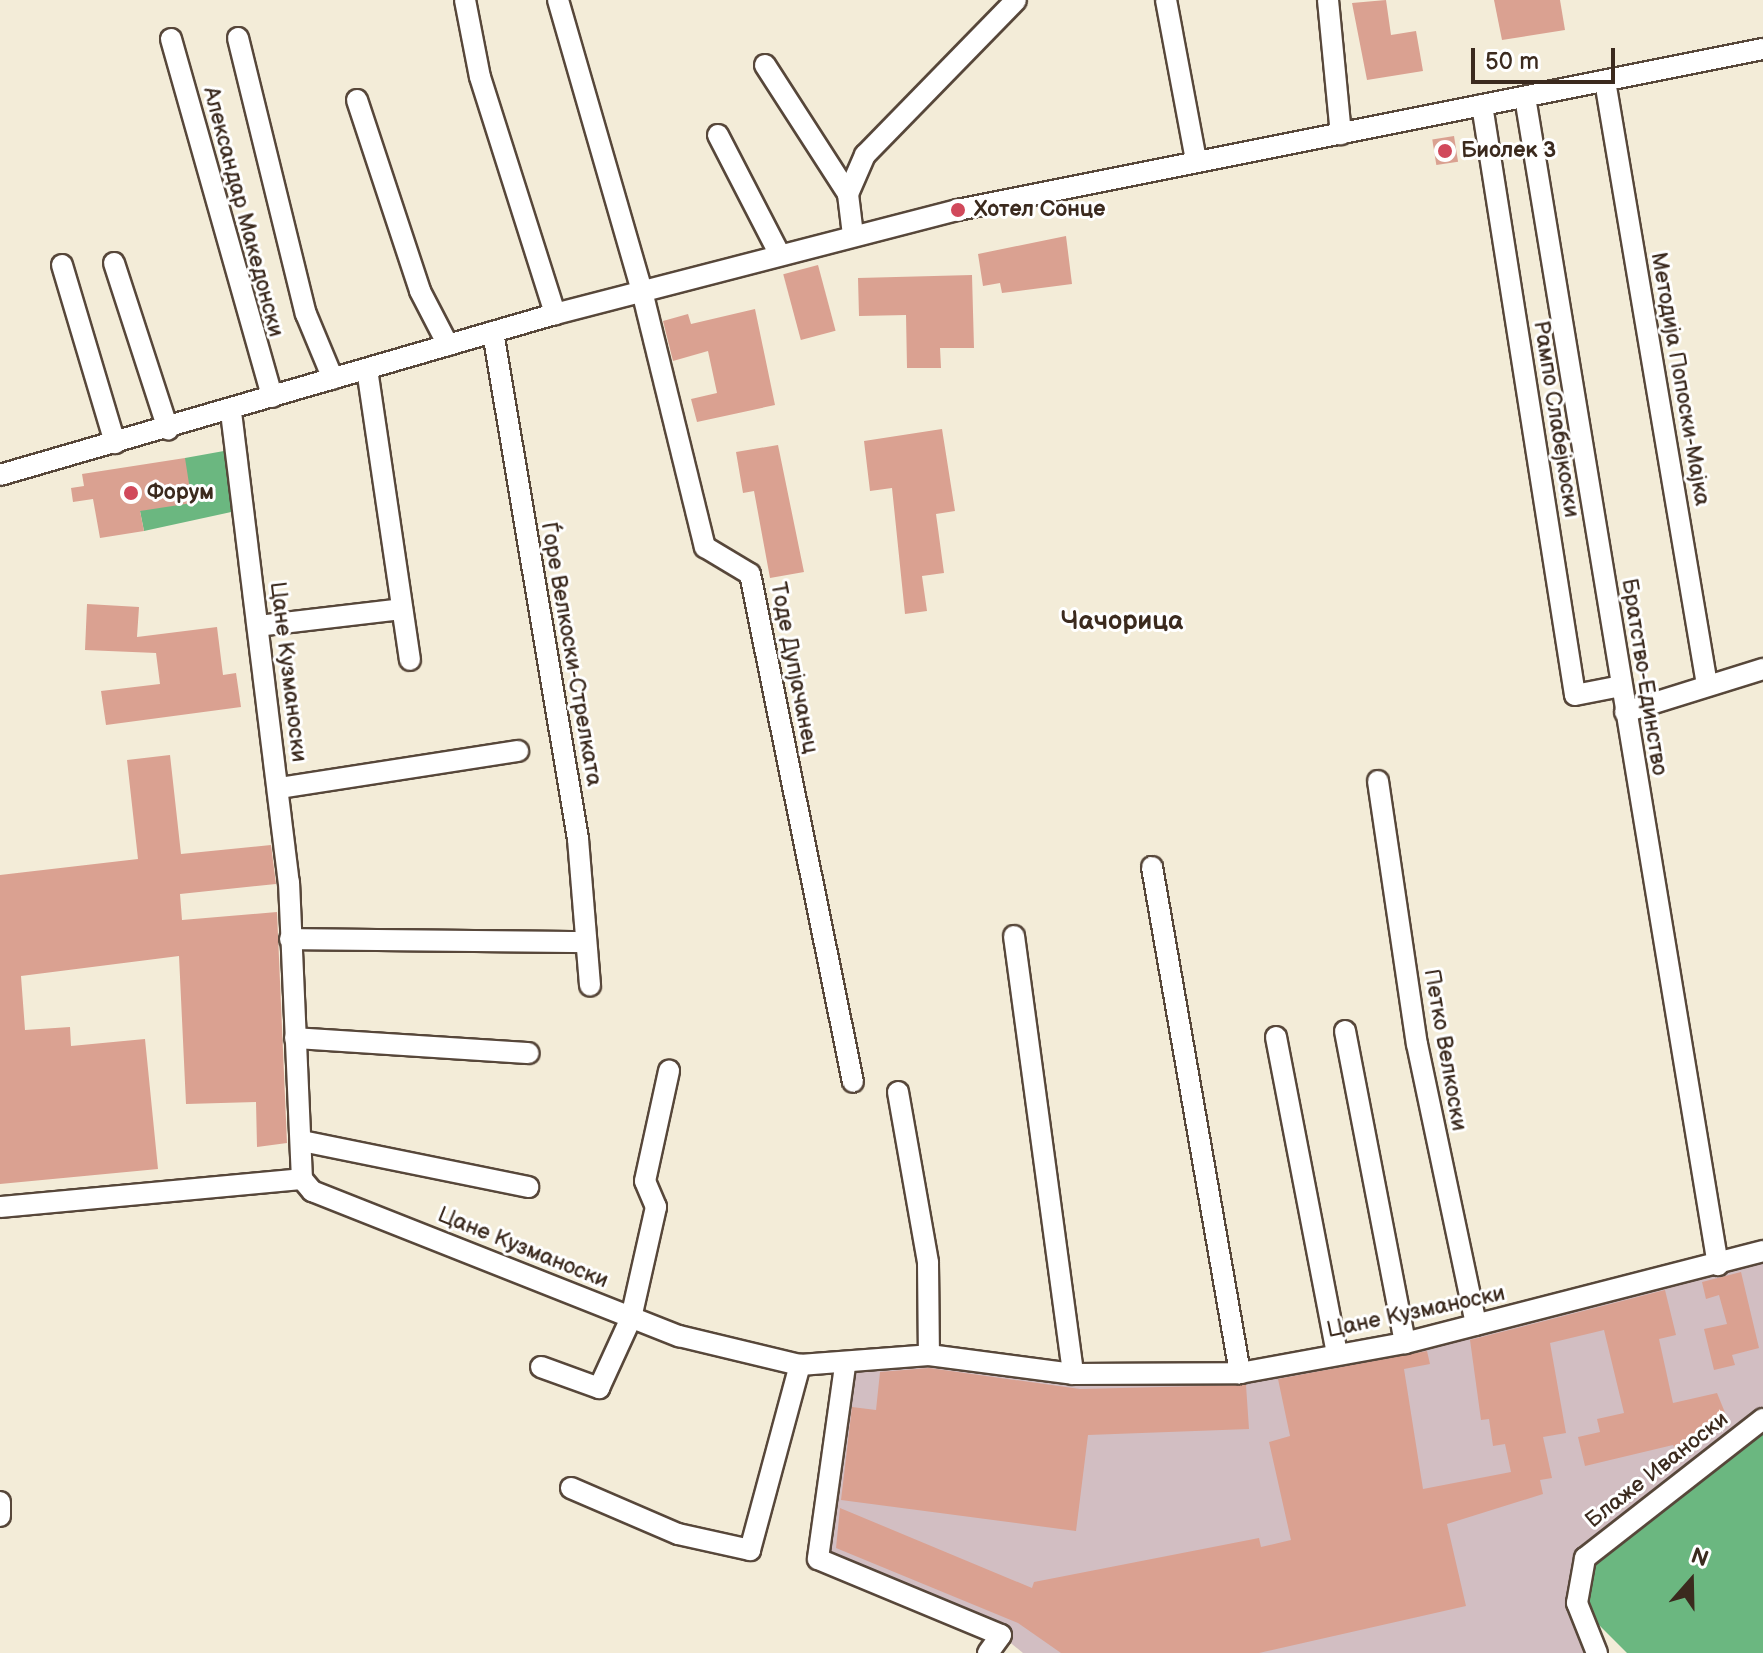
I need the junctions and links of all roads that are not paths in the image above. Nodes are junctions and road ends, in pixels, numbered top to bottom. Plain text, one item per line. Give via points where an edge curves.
1 (465, 0) edge
2 (558, 0) edge
3 (1016, 0) edge
4 (1166, 0) edge
5 (1328, 0) edge
6 (238, 38) dead end
7 (171, 39) dead end
8 (1763, 49) edge
9 (765, 65) dead end
10 (1605, 81) junction
11 (1525, 97) junction
12 (357, 100) dead end
13 (1482, 105) junction
14 (1341, 134) junction
15 (718, 135) dead end
16 (1196, 161) junction
17 (848, 194) junction
18 (853, 235) junction
19 (779, 253) junction
20 (114, 263) dead end
21 (62, 265) dead end
22 (642, 291) junction
23 (555, 314) junction
24 (493, 332) junction
25 (448, 345) junction
26 (367, 369) junction
27 (333, 379) junction
28 (272, 397) junction
29 (231, 412) junction
30 (168, 429) junction
31 (115, 443) junction
32 (0, 475) edge
33 (402, 609) junction
34 (258, 626) junction
35 (410, 660) dead end
36 (1763, 669) edge
37 (1707, 685) junction
38 (1621, 686) junction
39 (1625, 712) junction
40 (518, 751) dead end
41 (1378, 781) dead end
42 (279, 788) junction
43 (1152, 867) dead end
44 (1014, 936) dead end
45 (290, 939) junction
46 (586, 942) junction
47 (590, 986) dead end
48 (1345, 1031) dead end
49 (1276, 1037) dead end
50 (295, 1038) junction
51 (529, 1053) dead end
52 (669, 1071) dead end
53 (853, 1082) dead end
54 (898, 1092) dead end
55 (302, 1141) junction
56 (302, 1179) junction
57 (528, 1187) dead end
58 (0, 1207) edge
59 (1763, 1251) edge
60 (1718, 1265) junction
61 (631, 1318) junction
62 (1476, 1325) junction
63 (1405, 1343) junction
64 (1337, 1354) junction
65 (929, 1355) junction
66 (800, 1365) junction
67 (845, 1366) junction
68 (541, 1367) dead end
69 (1240, 1373) junction
70 (1073, 1374) junction
71 (1763, 1419) edge
72 (571, 1488) dead end
73 (0, 1502) edge
74 (0, 1516) edge
75 (988, 1653) edge
76 (1597, 1653) edge

1 - 23 street via 480,77
2 - 22 street
3 - 17 street via 910,101 865,155
4 - 16 street
5 - 14 street
6 - 27 street, Александар Македонски via 306,314
7 - 28 street, Александар Македонски
8 - 10 street
9 - 17 street
10 - 11 street
10 - 37 street, Методија Попоски-Мајка
11 - 13 street
11 - 38 street, Братство-Единство
12 - 25 street via 420,291
13 - 14 street
13 - 38 street, Рампо Слабејкоски via 1575,695
14 - 16 street
15 - 19 street
16 - 18 street
17 - 18 street
18 - 19 street
19 - 22 street
20 - 30 street
21 - 31 street
22 - 23 street
22 - 53 street, Тоде Дупјачанец via 705,547 750,574
23 - 24 street
24 - 25 street
24 - 46 street, Ѓоре Велкоски-Стрелката via 578,839
25 - 26 street
26 - 27 street
26 - 33 street
27 - 28 street
28 - 29 street
29 - 30 street
29 - 34 street, Цане Кузманоски
30 - 31 street
31 - 32 street
33 - 34 street
33 - 35 street
34 - 42 street, Цане Кузманоски
36 - 37 street
37 - 39 street
38 - 39 street, Братство-Единство
39 - 60 street, Братство-Единство
40 - 42 street
41 - 62 street, Петко Велкоски via 1417,1044
42 - 45 street, Цане Кузманоски
43 - 69 street
44 - 70 street
45 - 46 street
45 - 50 street, Цане Кузманоски
46 - 47 street, Ѓоре Велкоски-Стрелката
48 - 63 street
49 - 64 street
50 - 51 street
50 - 55 street, Цане Кузманоски
52 - 61 street, Цане Кузманоски via 645,1181 656,1207
54 - 65 street via 928,1263
55 - 56 street, Цане Кузманоски
55 - 57 street, Цане Кузманоски
56 - 58 street
56 - 61 street, Цане Кузманоски via 312,1191
59 - 60 street, Цане Кузманоски
60 - 62 street, Цане Кузманоски
61 - 66 street, Цане Кузманоски
61 - 68 street, Цане Кузманоски via 599,1388
62 - 63 street, Цане Кузманоски
63 - 64 street, Цане Кузманоски
64 - 69 street, Цане Кузманоски
65 - 67 street, Цане Кузманоски via 884,1354
65 - 70 street, Цане Кузманоски
66 - 67 street, Цане Кузманоски
66 - 72 street via 750,1550 678,1534
67 - 75 street via 818,1559 1001,1635
69 - 70 street, Цане Кузманоски
71 - 76 street, Блаже Иваноски via 1585,1558 1577,1603
73 - 74 street

